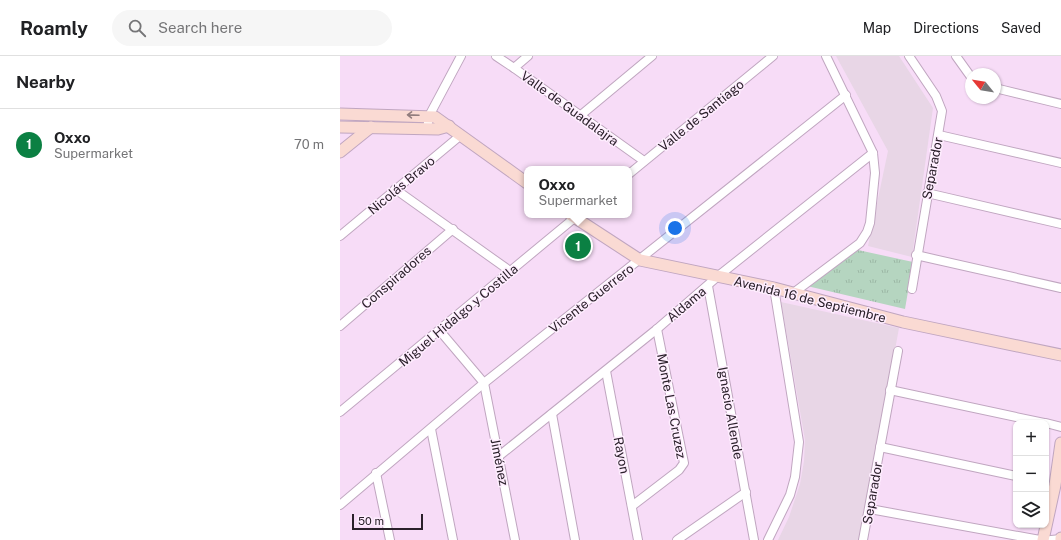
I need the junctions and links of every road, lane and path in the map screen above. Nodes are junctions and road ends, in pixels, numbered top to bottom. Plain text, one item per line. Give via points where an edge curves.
1 (461, 56) edge
2 (496, 56) edge
3 (528, 56) edge
4 (652, 56) edge
5 (773, 56) edge
6 (826, 56) edge
7 (909, 56) edge
8 (956, 56) edge
9 (514, 68) junction
10 (965, 69) edge
11 (1001, 89) edge
12 (846, 95) junction
13 (1061, 104) edge
14 (340, 114) edge
15 (581, 115) junction
16 (429, 116) junction
17 (449, 126) junction
18 (340, 127) edge
19 (371, 127) junction
20 (427, 129) junction
21 (461, 135) junction
22 (939, 135) junction
23 (340, 152) edge
24 (874, 153) junction
25 (644, 161) junction
26 (1061, 163) edge
27 (632, 171) edge
28 (524, 181) edge
29 (395, 190) junction
30 (927, 193) junction
31 (573, 218) edge
32 (578, 218) edge
33 (1061, 224) edge
34 (453, 229) junction
35 (340, 236) edge
36 (916, 256) junction
37 (640, 260) junction
38 (510, 271) junction
39 (717, 277) junction
40 (708, 286) junction
41 (774, 288) junction
42 (1061, 288) edge
43 (912, 289) dead end
44 (792, 294) junction
45 (340, 326) edge
46 (657, 329) junction
47 (440, 332) junction
48 (898, 351) dead end
49 (1061, 355) edge
50 (606, 371) junction
51 (484, 383) junction
52 (890, 390) junction
53 (340, 412) edge
54 (552, 414) junction
55 (1031, 420) edge
56 (1049, 424) edge
57 (1061, 427) edge
58 (431, 429) junction
59 (1061, 443) edge
60 (880, 447) junction
61 (500, 456) junction
62 (376, 473) junction
63 (1013, 475) edge
64 (1050, 484) edge
65 (746, 492) junction
66 (340, 505) edge
67 (632, 506) junction
68 (870, 509) junction
69 (1061, 539) edge
70 (390, 540) edge
71 (453, 540) edge
72 (515, 540) edge
73 (575, 540) edge
74 (638, 540) edge
75 (677, 540) edge
76 (754, 540) edge
77 (768, 540) edge
78 (863, 540) edge
79 (1040, 540) edge
80 (1043, 540) edge
81 (1051, 540) edge

1 - 16 street
2 - 9 street, Valle de Guadalajra
3 - 9 street
4 - 15 street
5 - 25 street, Valle de Santiago
6 - 12 street
7 - 22 street, Separador via 941,107
8 - 10 street
9 - 15 street, Valle de Guadalajra
11 - 13 street
12 - 24 street
12 - 37 street, Vicente Guerrero
16 -> 14 street
15 - 25 street, Valle de Guadalajra
16 - 17 street
16 - 20 street
17 - 20 street
17 - 21 street
18 - 19 street
19 - 20 street
19 - 23 street
21 - 28 street
21 - 29 street, Nicolás Bravo
22 - 26 street
22 - 30 street, Separador
24 - 39 street, Aldama
24 - 44 street via 870,223 864,238 852,250
25 - 27 street, Valle de Santiago
29 - 34 street
29 - 35 street, Nicolás Bravo
30 - 33 street
30 - 36 street, Separador
31 - 38 street, Miguel Hidalgo y Costilla
32 - 37 street, Avenida 16 de Septiembre
34 - 38 street
34 - 45 street, Conspiradores
36 - 42 street
36 - 43 street, Separador
37 - 39 street, Avenida 16 de Septiembre
37 - 51 street, Vicente Guerrero
38 - 47 street, Miguel Hidalgo y Costilla
39 - 40 street, Aldama
39 - 41 street, Avenida 16 de Septiembre
40 - 46 street, Aldama
40 - 65 street, Ignacio Allende
41 - 44 street, Avenida 16 de Septiembre
41 - 77 street via 799,442 796,477
44 - 49 street, Avenida 16 de Septiembre via 903,322
46 - 50 street, Aldama
46 - 67 street, Monte Las Cruzez via 684,463 679,470
47 - 51 street
47 - 53 street, Miguel Hidalgo y Costilla
48 - 52 street, Separador
50 - 54 street, Aldama
50 - 67 street, Rayon
51 - 58 street, Vicente Guerrero
51 - 61 street, Jiménez
52 - 55 street
52 - 60 street, Separador
54 - 61 street, Aldama
54 - 73 street
56 - 57 street
58 - 62 street, Vicente Guerrero
58 - 71 street
59 - 64 street
60 - 63 street
60 - 68 street, Separador
61 - 72 street, Jiménez
62 - 66 street, Vicente Guerrero
62 - 70 street
64 - 80 street
65 - 75 street
65 - 76 street, Ignacio Allende
67 - 74 street, Rayon
68 - 78 street, Separador
68 - 79 street
69 - 81 street

